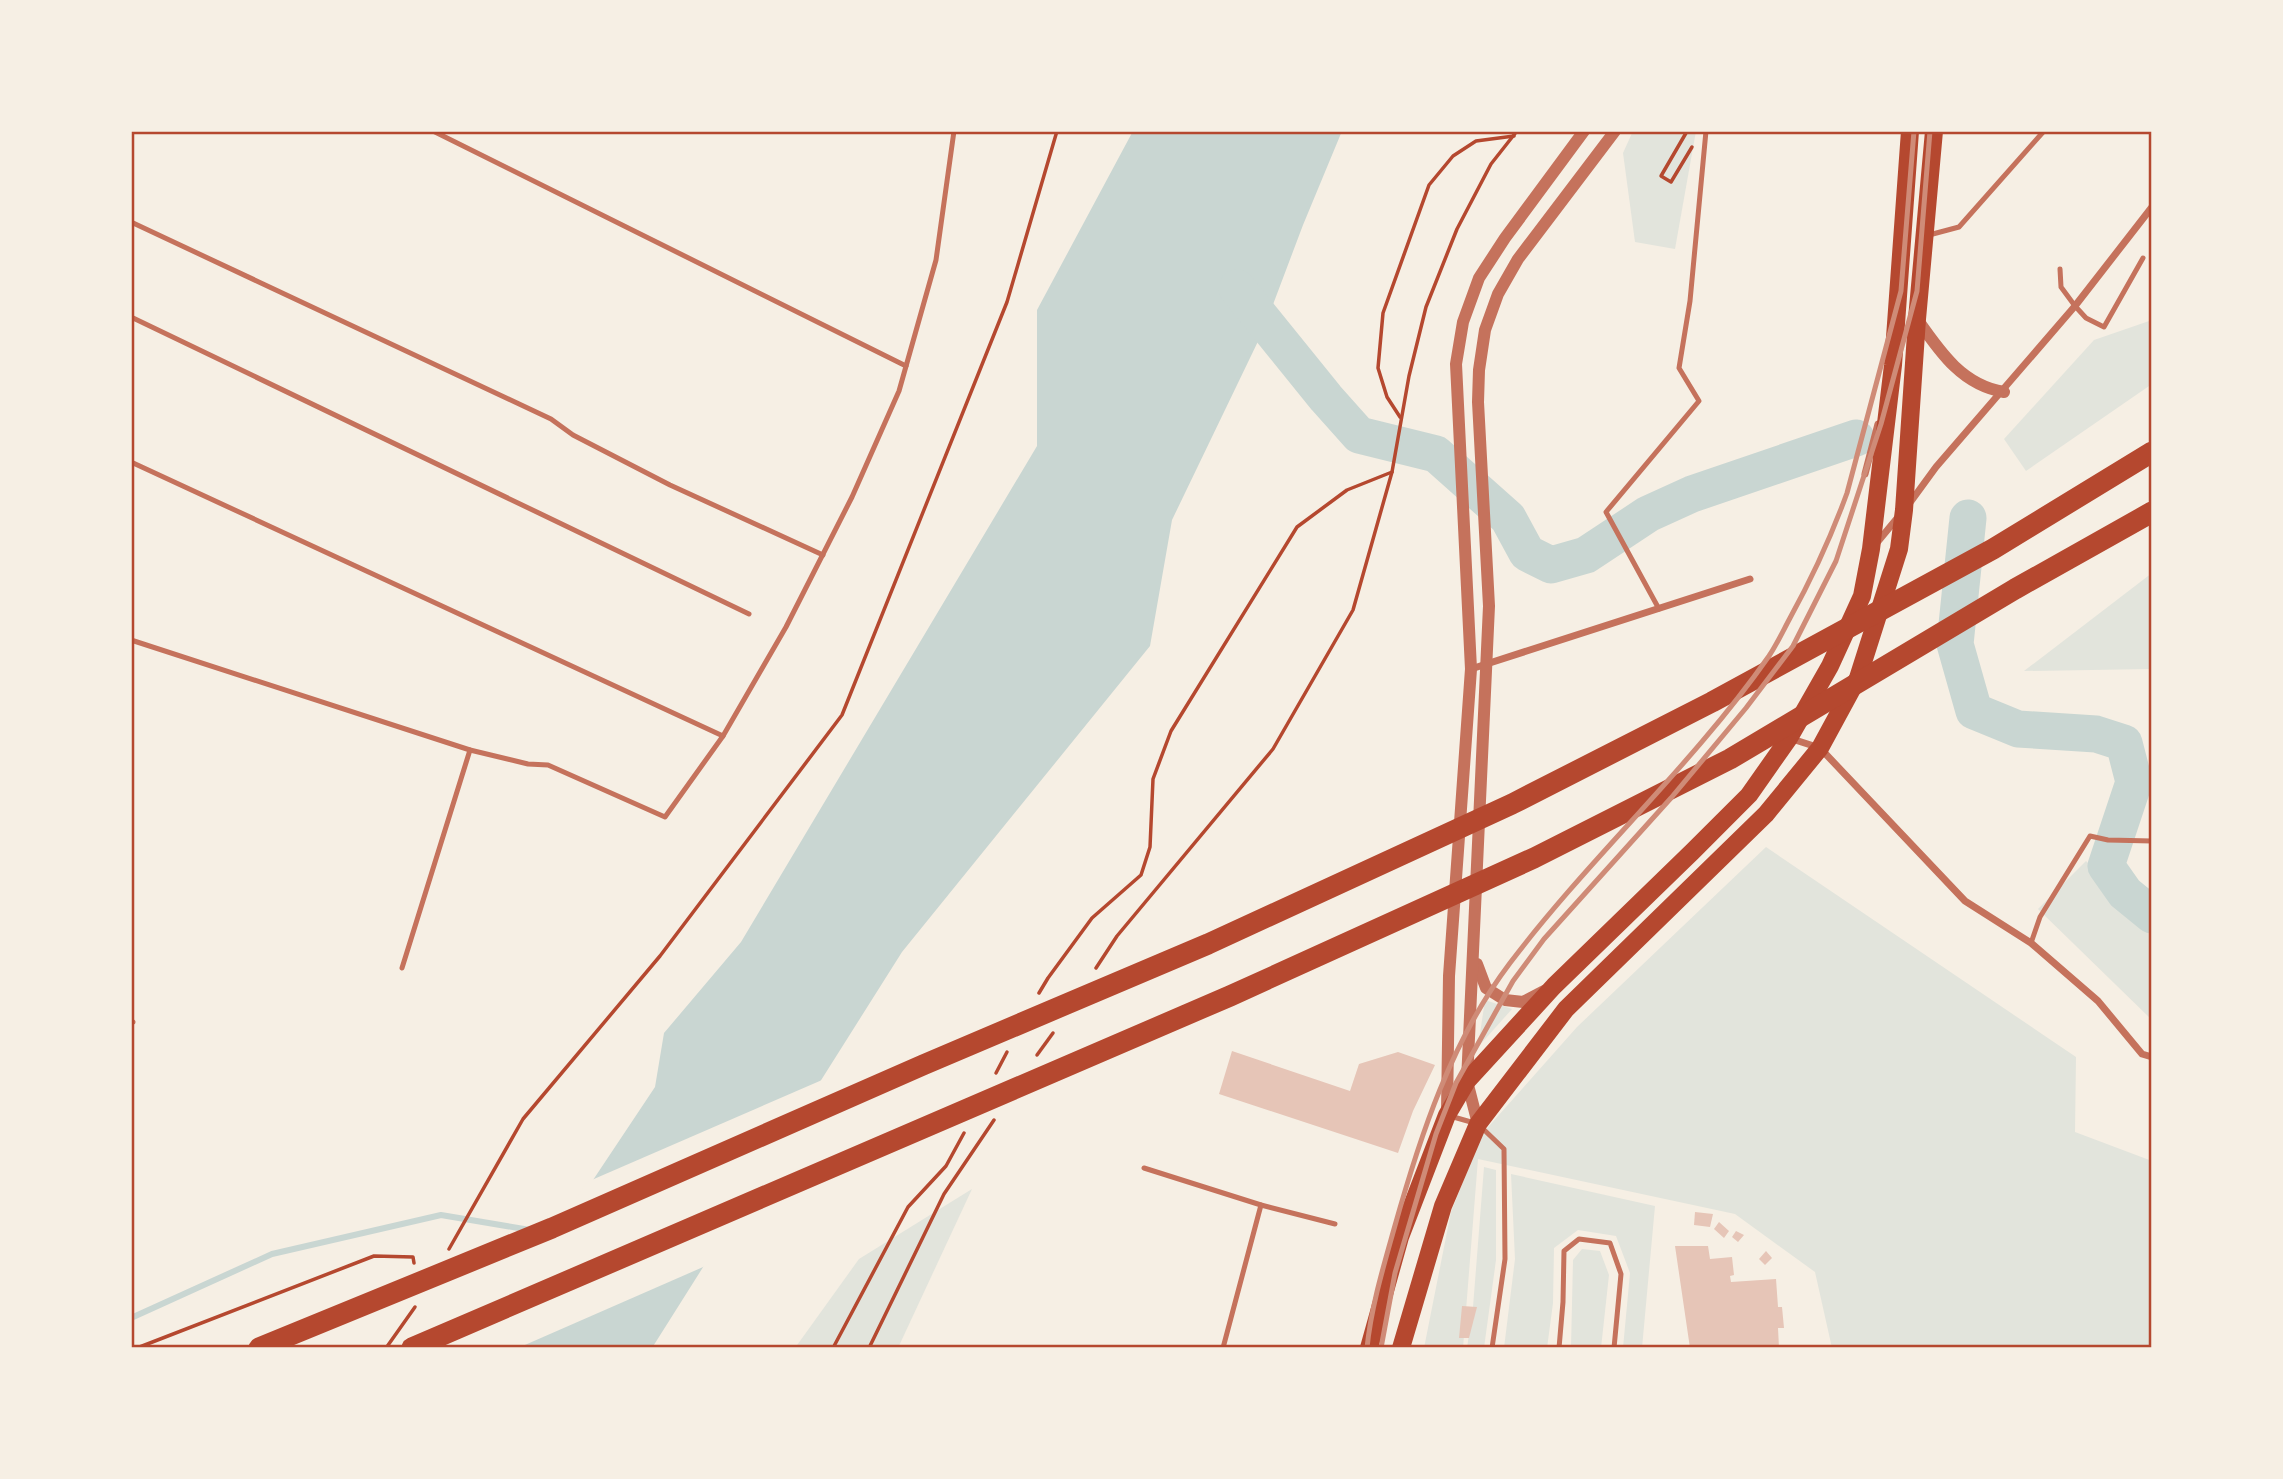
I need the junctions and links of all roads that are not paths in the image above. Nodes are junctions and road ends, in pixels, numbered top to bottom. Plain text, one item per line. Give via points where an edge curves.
1 (433, 131) edge
2 (954, 131) edge
3 (1584, 131) edge
4 (1615, 131) edge
5 (1706, 131) edge
6 (1910, 131) edge
7 (1934, 131) edge
8 (2044, 131) edge
9 (2152, 206) edge
10 (131, 222) edge
11 (1925, 236) junction
12 (1902, 239) junction
13 (2143, 258) dead end
14 (2060, 269) dead end
15 (2076, 306) junction
16 (131, 317) edge
17 (1917, 319) junction
18 (906, 366) junction
19 (2004, 392) junction
20 (1887, 399) junction
21 (2152, 452) edge
22 (131, 463) edge
23 (1864, 474) dead end
24 (1904, 510) junction
25 (2152, 512) edge
26 (1871, 549) junction
27 (822, 555) junction
28 (1751, 579) dead end
29 (1658, 607) junction
30 (749, 614) dead end
31 (131, 640) edge
32 (1487, 664) junction
33 (1471, 669) junction
34 (723, 736) junction
35 (1789, 738) junction
36 (1820, 748) junction
37 (470, 750) junction
38 (2152, 841) edge
39 (2031, 943) junction
40 (1474, 958) junction
41 (402, 968) dead end
42 (1554, 986) junction
43 (2152, 1058) edge
44 (1467, 1081) junction
45 (1447, 1115) junction
46 (1478, 1124) junction
47 (1144, 1168) dead end
48 (1261, 1205) junction
49 (1335, 1224) dead end
50 (259, 1348) edge
51 (412, 1348) edge
52 (1223, 1348) edge
53 (1369, 1348) edge
54 (1401, 1348) edge
55 (1492, 1348) edge
56 (1559, 1348) edge
57 (1614, 1348) edge

1 - 18 lane
2 - 18 lane via 936,260
3 - 33 street via 1479,278 1463,322 1456,392
4 - 32 street via 1518,259 1485,330 1478,402 1489,606
5 - 29 lane via 1679,368 1699,401 1606,512
6 - 12 main road
7 - 11 main road
8 - 11 lane via 1959,227
9 - 15 street
10 - 27 lane via 551,419 670,485
11 - 12 lane
11 - 17 main road
12 - 20 main road
13 - 15 lane via 2104,327 2086,318
14 - 15 lane via 2061,287
15 - 19 street
16 - 30 lane
17 - 19 street via 1957,370 1985,389
17 - 24 main road
18 - 27 lane via 852,497
19 - 24 street
20 - 23 street
20 - 26 main road
21 - 50 highway via 1993,549 1712,702 1512,804 1208,944 552,1228
22 - 34 lane
24 - 26 street
24 - 36 main road via 1899,549 1858,678
25 - 51 highway via 1730,759 1534,858 1230,996
26 - 35 main road via 1862,596 1830,666
27 - 34 lane
28 - 29 street
29 - 32 street
31 - 37 lane
32 - 33 street
32 - 40 street
33 - 45 street via 1449,976
34 - 37 lane via 665,817 548,765
35 - 36 street
35 - 42 main road via 1749,794
36 - 39 street via 1965,901
36 - 46 main road via 1766,814 1566,1009
37 - 41 lane
38 - 39 lane via 2090,836 2040,917
39 - 43 street via 2098,1001 2142,1054
40 - 42 street via 1486,988 1504,1000 1523,1002
40 - 44 street
42 - 44 main road
44 - 45 main road
44 - 46 street
45 - 46 lane
45 - 53 main road via 1400,1237
46 - 54 main road via 1443,1206
46 - 55 lane via 1504,1149 1505,1259
47 - 48 lane
48 - 49 lane
48 - 52 lane
56 - 57 lane via 1564,1251 1579,1239 1610,1243 1621,1274

